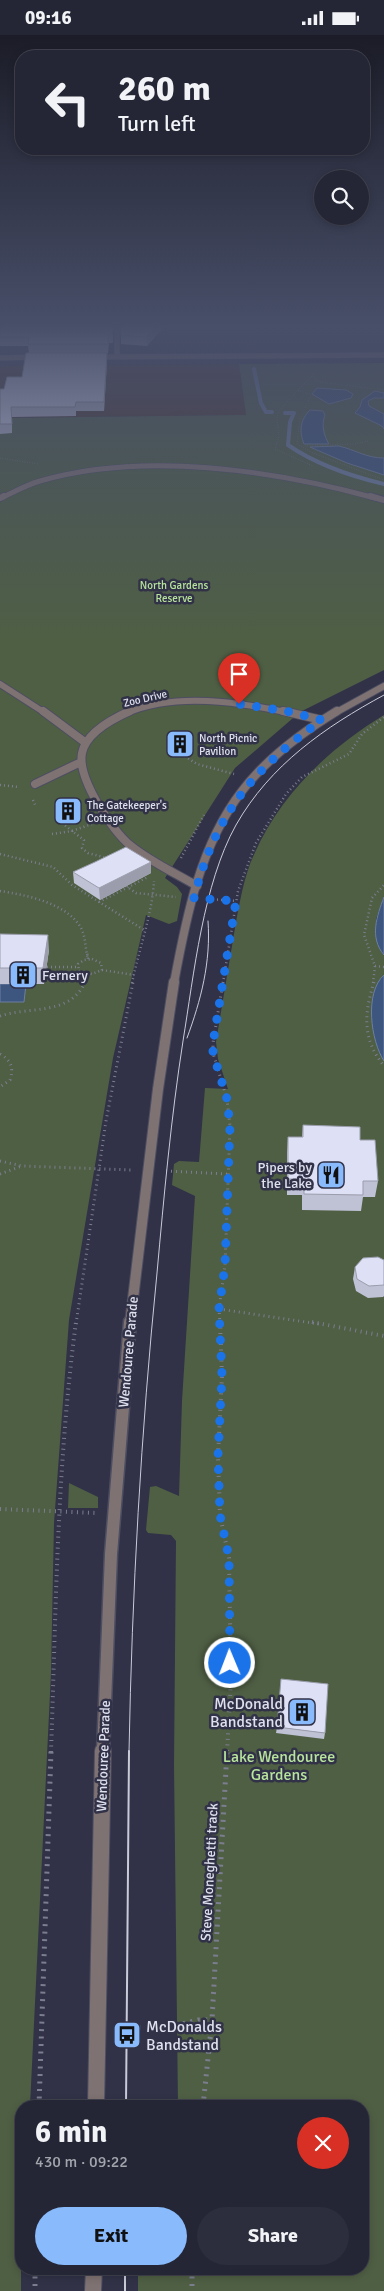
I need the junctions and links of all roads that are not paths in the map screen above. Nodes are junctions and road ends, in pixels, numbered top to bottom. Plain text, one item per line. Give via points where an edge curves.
1 (0, 498) edge
2 (384, 501) edge
3 (0, 684) edge
4 (384, 685) edge
5 (322, 720) junction
6 (86, 743) junction
7 (81, 762) junction
8 (35, 784) dead end
9 (196, 886) junction
10 (96, 2100) edge
11 (94, 2275) edge
12 (93, 2291) edge

1 - 2 street via 34,482 84,471 166,467 250,472
3 - 6 street
4 - 5 street, Wendouree Parade
5 - 6 street, Zoo Drive via 253,706 177,702 121,715
5 - 9 street, Wendouree Parade via 263,767 239,795 220,826
6 - 7 street
7 - 8 street
7 - 9 street via 116,833 143,855
9 - 10 street, Wendouree Parade via 166,1025 128,1343 114,1513 107,1616
11 - 12 street

